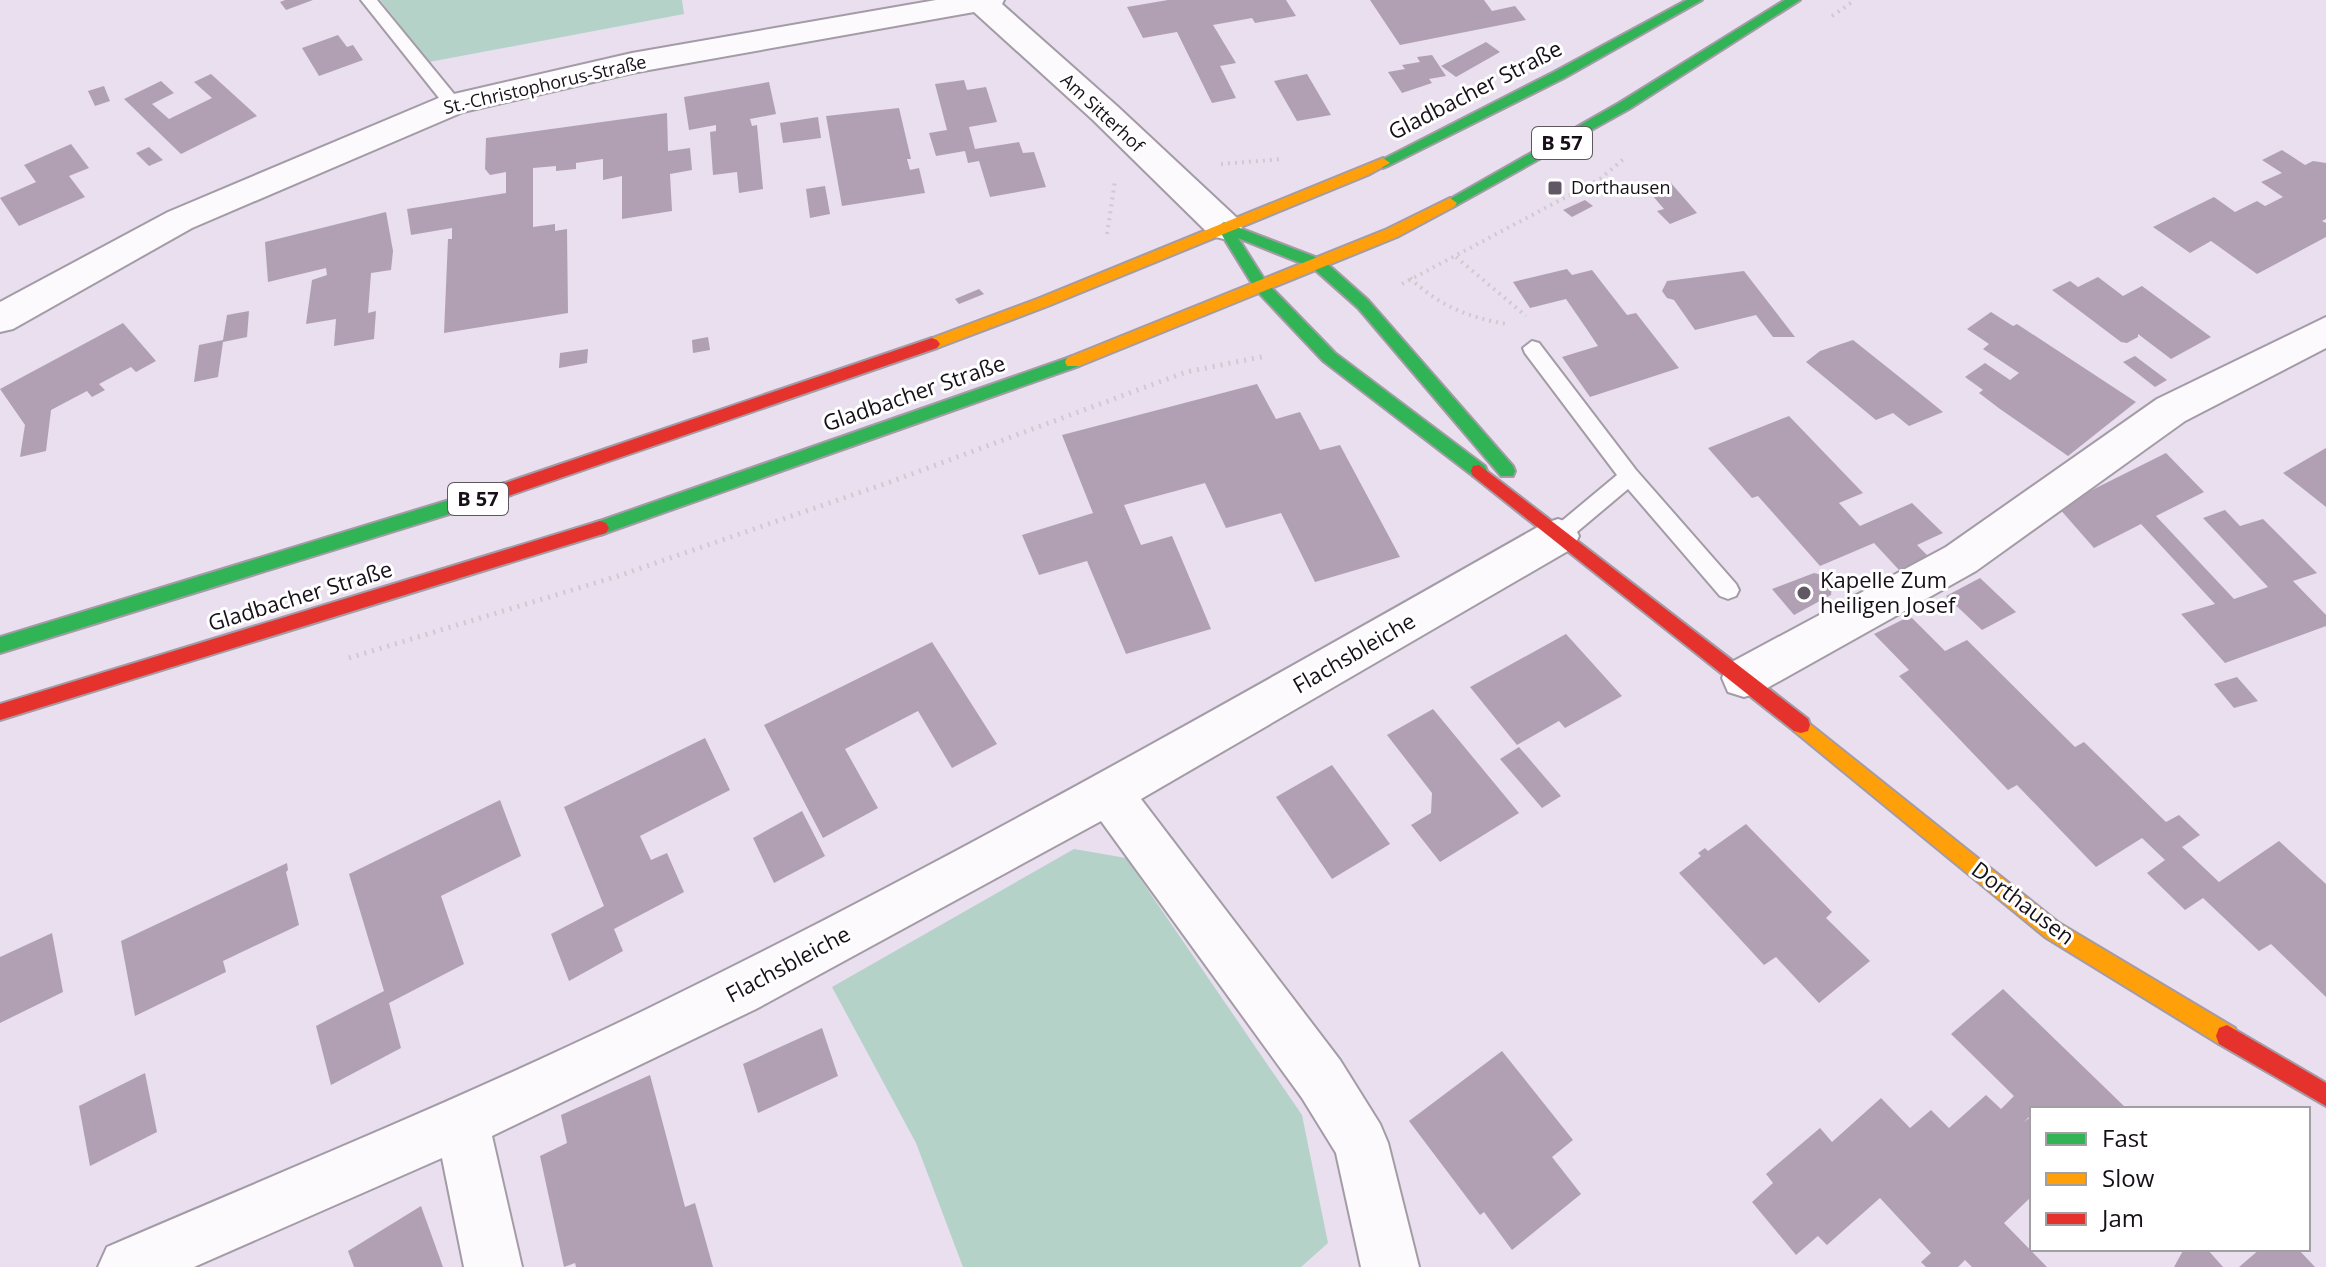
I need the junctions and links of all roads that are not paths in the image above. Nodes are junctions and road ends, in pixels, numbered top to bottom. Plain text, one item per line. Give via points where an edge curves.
1 (369, 0) edge
2 (1696, 0) edge
3 (1794, 0) edge
4 (983, 1) edge
5 (453, 104) junction
6 (1224, 227) junction
7 (1318, 264) junction
8 (1261, 286) junction
9 (0, 319) edge
10 (2326, 331) edge
11 (1530, 339) road end
12 (1629, 476) junction
13 (1558, 536) junction
14 (1728, 590) dead end
15 (0, 645) edge
16 (1744, 678) junction
17 (0, 712) edge
18 (1109, 794) junction
19 (2326, 1095) edge
20 (462, 1122) junction
21 (127, 1267) edge
22 (493, 1267) edge
23 (1390, 1267) edge

1 - 5 lane
2 - 6 main road, Gladbacher Straße / B 57 via 1340,184
3 - 7 main road, Gladbacher Straße / B 57 via 1529,163
4 - 5 street, St.-Christophorus-Straße via 632,63
4 - 6 street, Am Sitterhof
5 - 9 street, St.-Christophorus-Straße via 180,220
6 - 7 main road, Dorthausen
6 - 8 main road, Dorthausen
6 - 15 main road, Gladbacher Straße / B 57 via 951,338 571,470
7 - 8 main road, Gladbacher Straße / B 57
7 - 13 main road, Dorthausen via 1363,304 1456,408
8 - 13 main road, Dorthausen via 1329,357
8 - 17 main road, Gladbacher Straße / B 57 via 1037,376 553,544
10 - 16 street via 2171,410 1961,559
11 - 12 lane
12 - 13 lane
12 - 14 lane
13 - 16 main road, Dorthausen
13 - 18 street, Flachsbleiche
16 - 19 main road, Dorthausen via 2052,930
18 - 20 street, Flachsbleiche via 738,991
18 - 23 street via 1321,1079 1361,1143
20 - 21 street, Flachsbleiche
20 - 22 street

